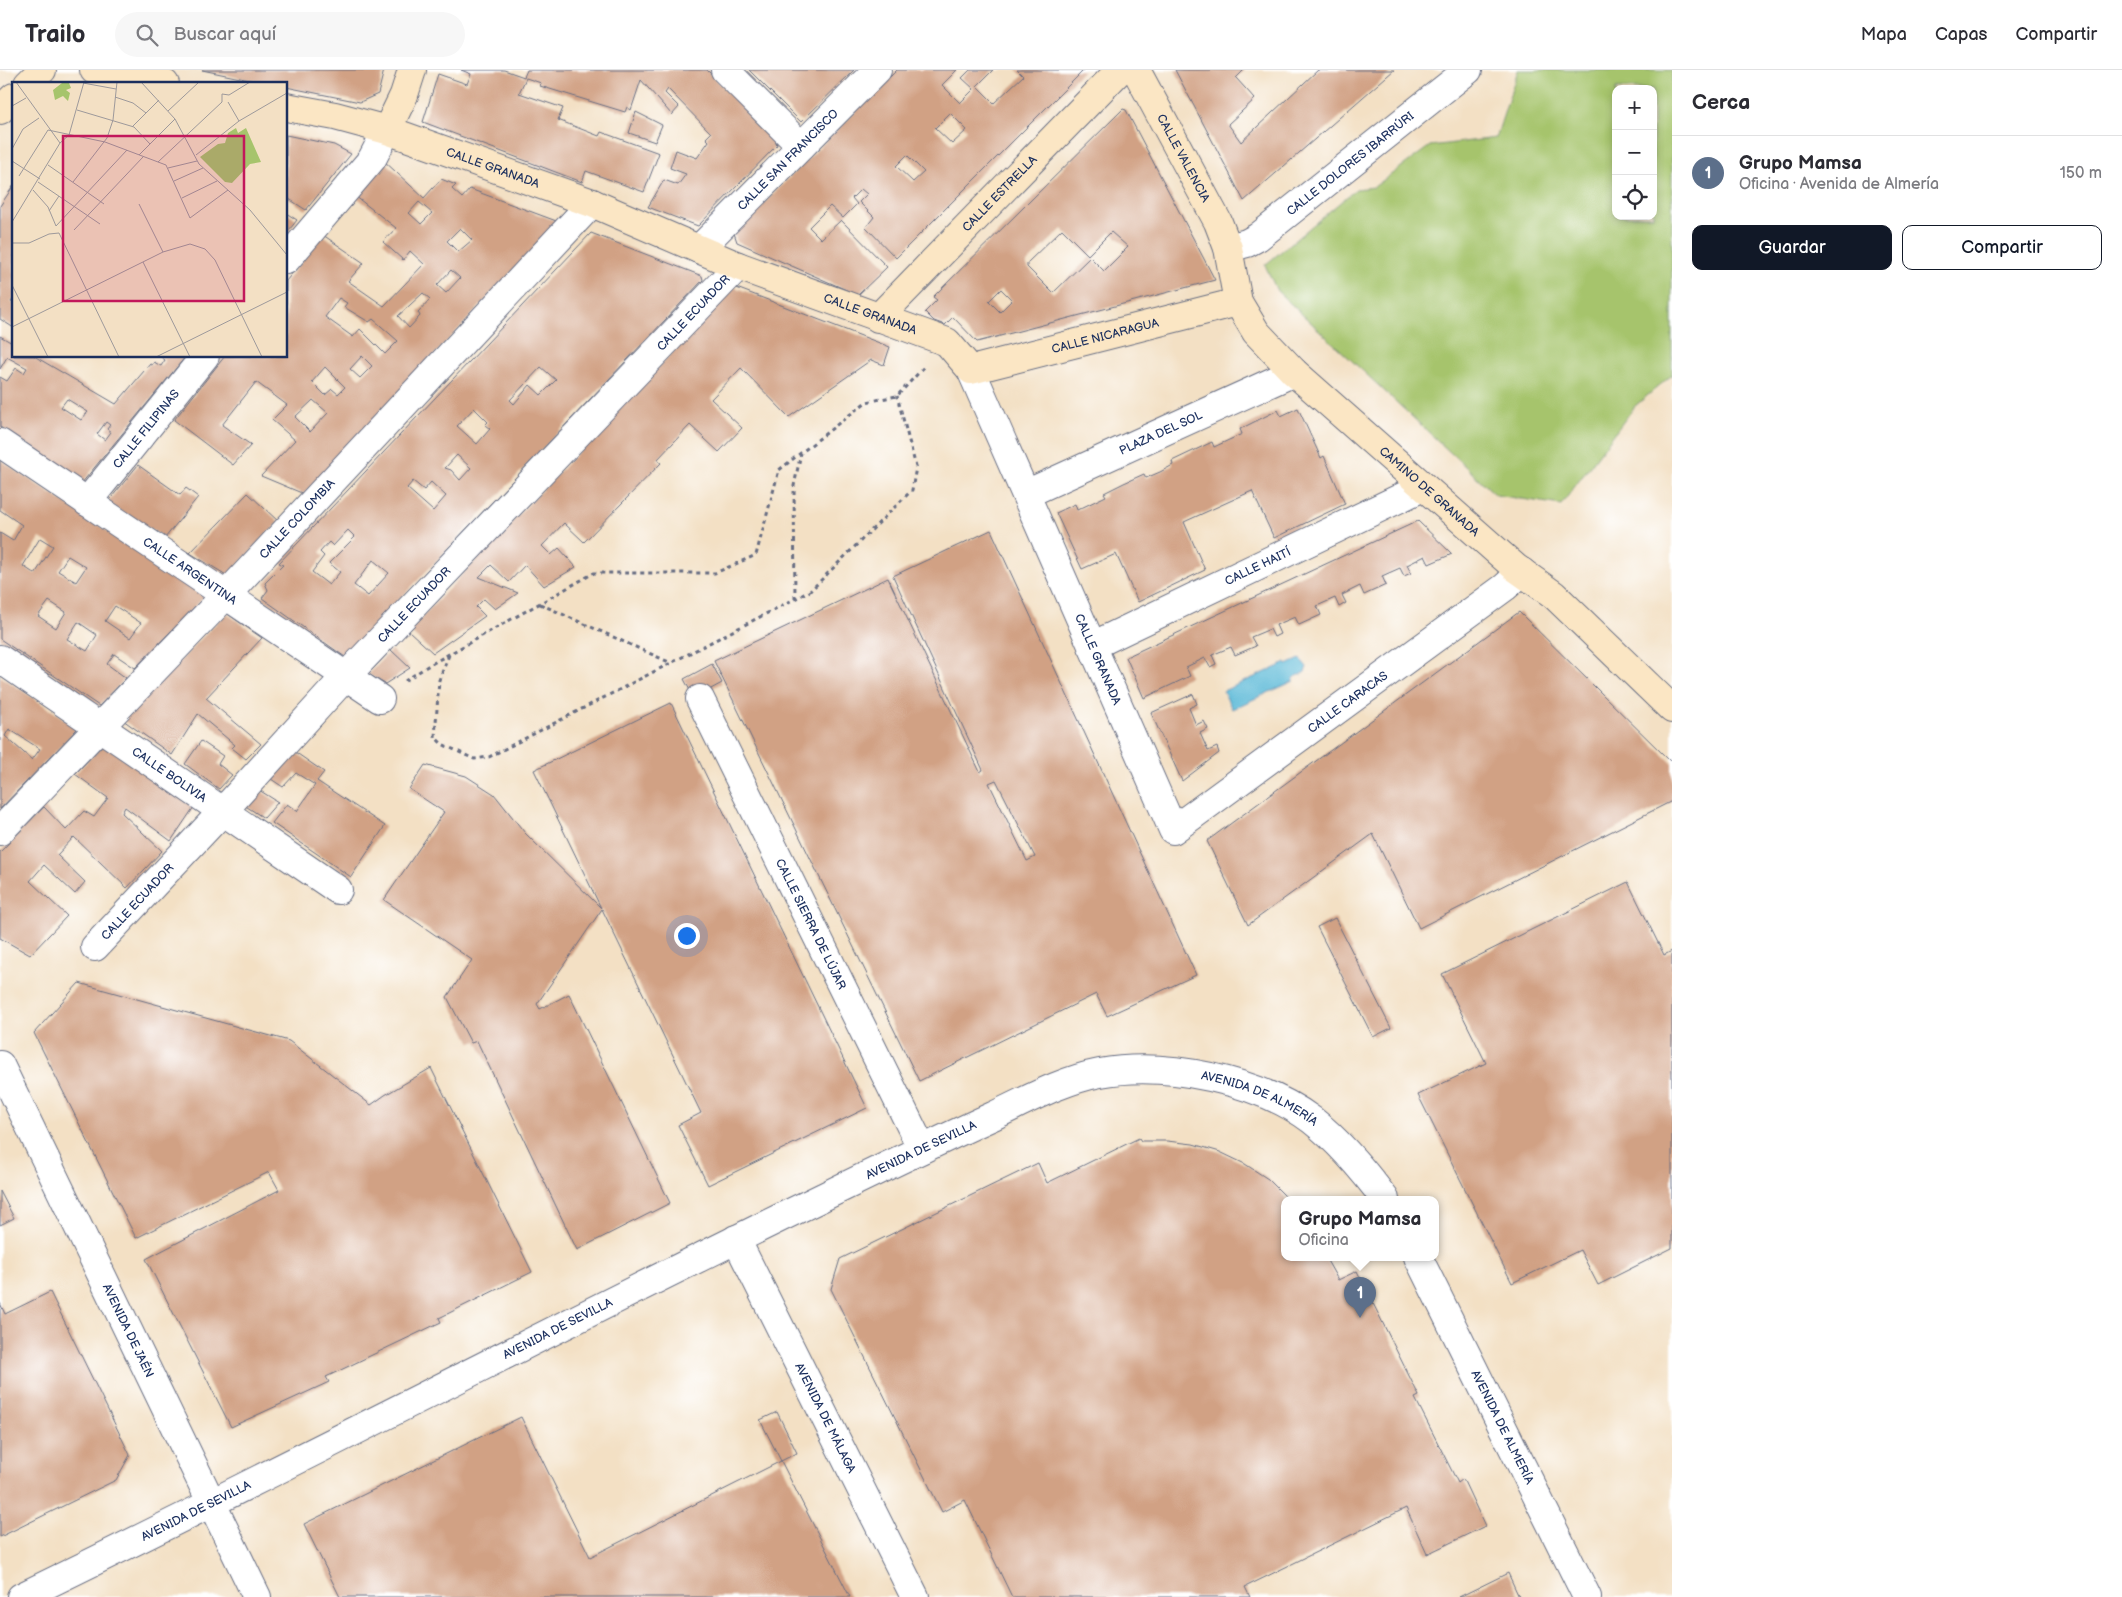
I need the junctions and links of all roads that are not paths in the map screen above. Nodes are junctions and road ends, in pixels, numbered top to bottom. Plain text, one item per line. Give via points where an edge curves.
1 (42, 70) edge
2 (94, 70) edge
3 (412, 70) edge
4 (725, 70) edge
5 (876, 70) edge
6 (1120, 70) edge
7 (1136, 70) edge
8 (1468, 70) edge
9 (30, 82) edge
10 (155, 82) edge
11 (12, 99) edge
12 (288, 107) edge
13 (0, 110) edge
14 (387, 130) junction
15 (801, 146) junction
16 (592, 203) junction
17 (1228, 248) junction
18 (699, 249) junction
19 (288, 258) edge
20 (738, 266) junction
21 (1238, 302) junction
22 (878, 318) junction
23 (203, 358) edge
24 (971, 370) junction
25 (1294, 372) junction
26 (0, 443) edge
27 (1423, 487) junction
28 (1026, 494) junction
29 (87, 502) junction
30 (1522, 572) junction
31 (226, 595) junction
32 (1092, 646) junction
33 (0, 659) edge
34 (346, 676) junction
35 (380, 699) road end
36 (700, 699) dead end
37 (1672, 708) edge
38 (98, 728) junction
39 (222, 812) junction
40 (1173, 830) joint
41 (0, 831) edge
42 (338, 890) dead end
43 (95, 947) dead end
44 (0, 1065) edge
45 (1099, 1073) joint
46 (922, 1149) junction
47 (1383, 1196) edge
48 (736, 1239) junction
49 (1420, 1261) edge
50 (212, 1504) junction
51 (21, 1597) edge
52 (258, 1597) edge
53 (915, 1597) edge
54 (1587, 1597) edge

1 - 9 street
2 - 10 street
3 - 14 street
4 - 15 street
5 - 15 street, CALLE SAN FRANCISCO
6 - 22 street, CALLE ESTRELLA
7 - 17 street, CALLE VALENCIA via 1218,222
8 - 17 street, CALLE DOLORES IBARRÚRI via 1258,237
11 - 13 street
12 - 14 street, CALLE GRANADA
14 - 16 street, CALLE GRANADA
14 - 19 street via 372,159
15 - 18 street, CALLE SAN FRANCISCO
16 - 18 street, CALLE GRANADA
16 - 31 street, CALLE COLOMBIA
17 - 21 street, CAMINO DE GRANADA
18 - 20 street, CALLE GRANADA
20 - 22 street, CALLE GRANADA
20 - 34 street, CALLE ECUADOR
21 - 24 street, CALLE NICARAGUA
21 - 25 street, CAMINO DE GRANADA via 1256,332
22 - 24 street, CALLE GRANADA via 946,342
23 - 29 street, CALLE FILIPINAS
24 - 28 street, CALLE GRANADA
25 - 27 street, CAMINO DE GRANADA
25 - 28 street, PLAZA DEL SOL
26 - 29 street, CALLE ARGENTINA
27 - 30 street, CAMINO DE GRANADA
27 - 32 street, CALLE HAITÍ
28 - 32 street, CALLE GRANADA
29 - 31 street, CALLE ARGENTINA
30 - 37 street, CAMINO DE GRANADA via 1554,595
30 - 40 street, CALLE CARACAS via 1505,588
31 - 34 street, CALLE ARGENTINA
31 - 38 street, CALLE COLOMBIA
32 - 40 street, CALLE GRANADA
33 - 38 street, CALLE BOLIVIA
34 - 35 street, CALLE ARGENTINA
34 - 39 street, CALLE ECUADOR
36 - 46 street, CALLE SIERRA DE LÚJAR
38 - 39 street, CALLE BOLIVIA
38 - 41 street, CALLE COLOMBIA
39 - 42 street, CALLE BOLIVIA
39 - 43 street, CALLE ECUADOR
44 - 50 street, AVENIDA DE JAÉN
45 - 46 street, AVENIDA DE SEVILLA via 1050,1090
45 - 47 street, AVENIDA DE ALMERÍA via 1168,1069 1256,1089 1311,1120 1364,1171
46 - 48 street, AVENIDA DE SEVILLA
48 - 50 street, AVENIDA DE SEVILLA
48 - 53 street, AVENIDA DE MÁLAGA
49 - 54 street, AVENIDA DE ALMERÍA
50 - 51 street, AVENIDA DE SEVILLA
50 - 52 street, AVENIDA DE JAÉN

